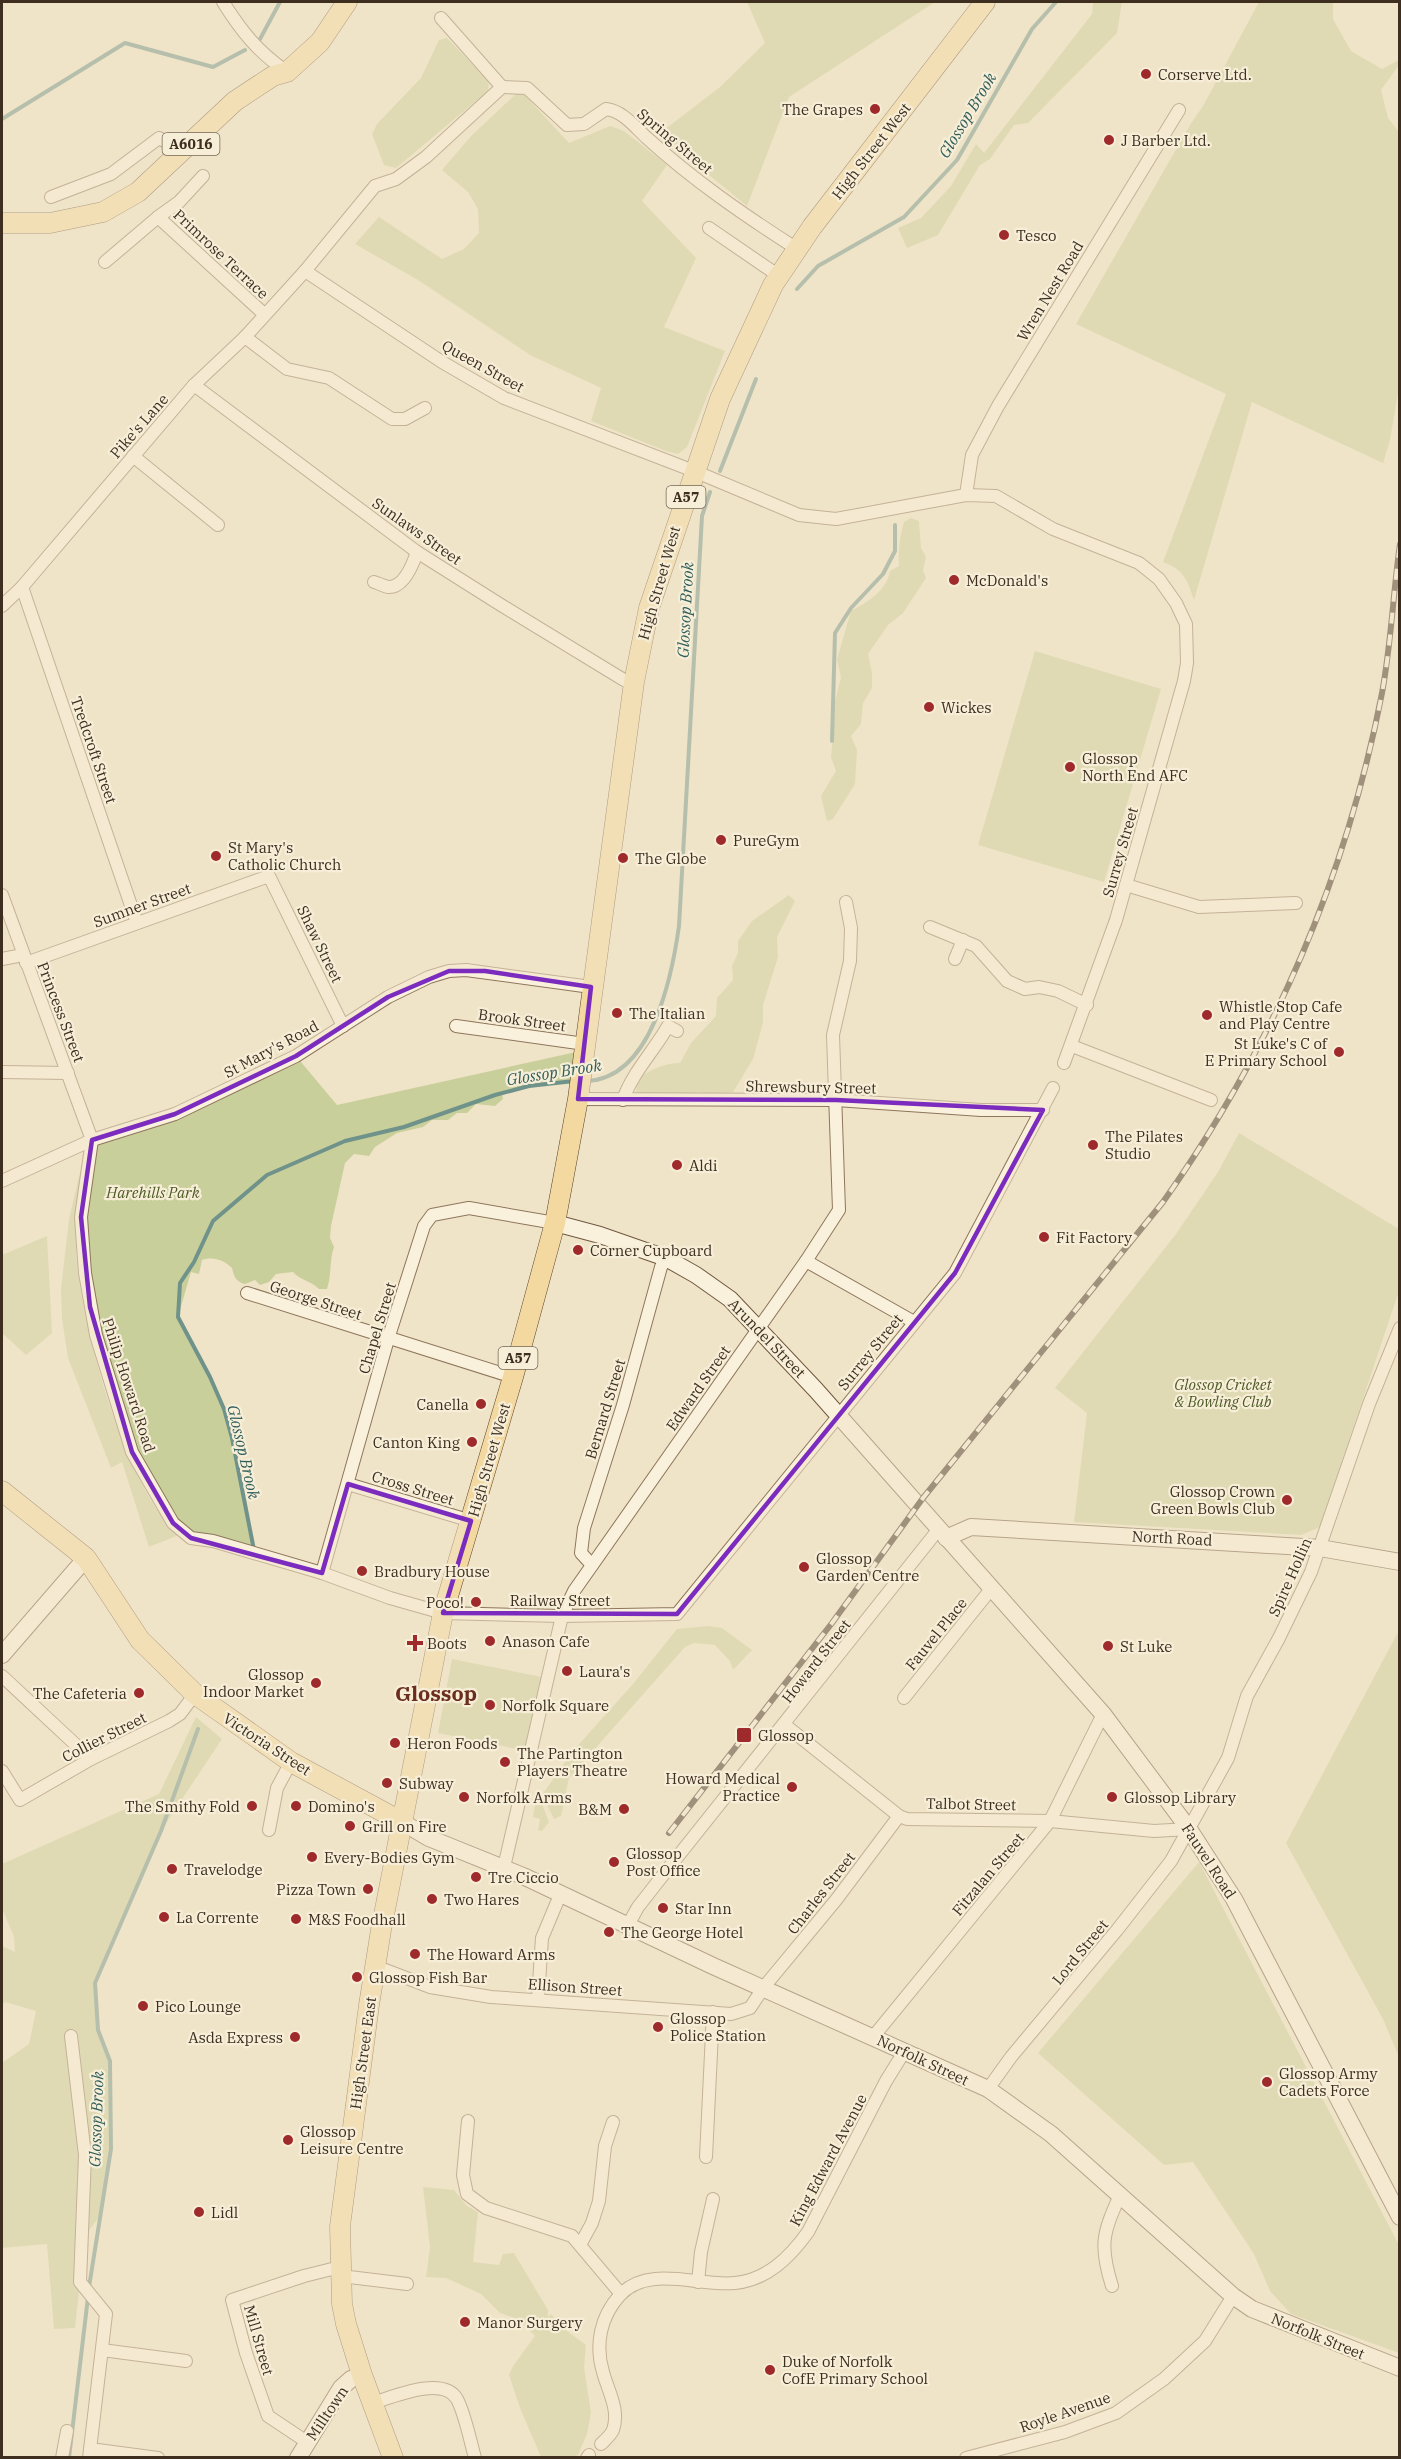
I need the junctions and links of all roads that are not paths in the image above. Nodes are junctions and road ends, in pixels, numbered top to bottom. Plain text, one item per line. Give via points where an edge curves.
1 (223, 2) edge
2 (347, 2) edge
3 (985, 2) edge
4 (441, 18) dead end
5 (287, 72) junction
6 (502, 87) junction
7 (1179, 110) dead end
8 (183, 151) junction
9 (203, 176) dead end
10 (51, 197) dead end
11 (158, 217) junction
12 (2, 223) edge
13 (709, 228) dead end
14 (797, 249) junction
15 (105, 262) dead end
16 (304, 271) junction
17 (779, 276) junction
18 (264, 314) junction
19 (245, 337) junction
20 (194, 385) junction
21 (425, 408) dead end
22 (133, 456) junction
23 (694, 471) junction
24 (966, 495) junction
25 (226, 514) dead end
26 (417, 552) junction
27 (374, 582) dead end
28 (22, 587) junction
29 (2, 606) edge
30 (634, 682) junction
31 (269, 876) joint
32 (1126, 885) junction
33 (2, 895) edge
34 (846, 902) dead end
35 (1296, 903) dead end
36 (136, 923) junction
37 (930, 927) dead end
38 (963, 940) junction
39 (2, 959) edge
40 (25, 959) junction
41 (955, 959) dead end
42 (591, 987) junction
43 (1087, 1005) junction
44 (343, 1026) junction
45 (456, 1026) dead end
46 (677, 1031) dead end
47 (585, 1044) junction
48 (1072, 1046) junction
49 (1064, 1063) dead end
50 (2, 1072) edge
51 (68, 1072) junction
52 (1053, 1088) dead end
53 (578, 1099) junction
54 (623, 1100) junction
55 (836, 1100) junction
56 (1211, 1100) dead end
57 (1043, 1110) junction
58 (92, 1140) junction
59 (2, 1180) edge
60 (555, 1223) junction
61 (666, 1258) junction
62 (806, 1261) junction
63 (247, 1293) dead end
64 (914, 1322) junction
65 (1400, 1328) edge
66 (759, 1329) junction
67 (388, 1339) junction
68 (513, 1377) junction
69 (837, 1416) junction
70 (348, 1484) junction
71 (2, 1491) edge
72 (471, 1521) junction
73 (938, 1530) junction
74 (1320, 1548) junction
75 (86, 1558) junction
76 (1400, 1562) edge
77 (592, 1565) junction
78 (322, 1573) junction
79 (991, 1589) junction
80 (443, 1613) junction
81 (677, 1614) joint
82 (562, 1616) junction
83 (2, 1655) edge
84 (2, 1676) edge
85 (195, 1694) junction
86 (904, 1698) dead end
87 (1103, 1714) junction
88 (784, 1725) junction
89 (91, 1759) junction
90 (291, 1762) junction
91 (2, 1772) edge
92 (899, 1816) junction
93 (1050, 1821) junction
94 (402, 1822) junction
95 (1189, 1829) junction
96 (269, 1830) dead end
97 (504, 1868) junction
98 (560, 1895) junction
99 (628, 1925) junction
100 (375, 1966) junction
101 (764, 1987) junction
102 (537, 1998) junction
103 (713, 2012) junction
104 (71, 2036) dead end
105 (873, 2037) junction
106 (904, 2052) junction
107 (988, 2089) junction
108 (468, 2121) dead end
109 (613, 2122) dead end
110 (706, 2157) dead end
111 (1120, 2195) junction
112 (713, 2199) dead end
113 (1400, 2217) edge
114 (580, 2245) junction
115 (340, 2272) junction
116 (698, 2282) junction
117 (407, 2284) dead end
118 (1112, 2286) dead end
119 (621, 2294) junction
120 (1233, 2296) junction
121 (102, 2350) junction
122 (186, 2361) dead end
123 (1400, 2368) edge
124 (362, 2375) junction
125 (373, 2403) junction
126 (67, 2431) dead end
127 (308, 2442) junction
128 (601, 2444) dead end
129 (89, 2453) edge
130 (62, 2457) edge
131 (158, 2457) edge
132 (298, 2457) edge
133 (393, 2457) edge
134 (475, 2457) edge
135 (966, 2457) edge

1 - 5 street via 264,56
2 - 5 main road, A6016 via 320,42
3 - 14 main road, High Street West / A57
4 - 6 street
5 - 8 main road, A6016 via 273,76 235,101
6 - 14 street, Spring Street via 527,88 567,125 584,124 606,109 619,112 737,210
6 - 16 street, Pike's Lane via 426,157 396,179 375,186
7 - 24 street, Wren Nest Road via 998,406 972,455
8 - 10 street via 159,138 111,174
8 - 12 main road, A6016 via 138,192 103,212 50,223
9 - 11 street, Primrose Terrace via 179,202
11 - 15 street, Primrose Terrace
11 - 18 street, Primrose Terrace
13 - 17 street
14 - 17 main road, High Street West / A57
16 - 18 street, Pike's Lane
16 - 23 street, Queen Street via 504,398
17 - 23 main road, High Street West / A57 via 720,399
18 - 19 street, Pike's Lane
19 - 20 street, Pike's Lane
19 - 21 street via 287,369 329,378 392,419 405,418
20 - 22 street, Pike's Lane
20 - 26 street, Sunlaws Street
22 - 25 street via 217,528
22 - 28 street, Pike's Lane
23 - 24 street, Queen Street via 812,517 836,519
23 - 30 main road, High Street West / A57 via 649,608
24 - 32 street, Surrey Street via 996,496 1053,529 1139,563 1159,579 1186,624 1184,681
26 - 27 street via 410,571 396,585
26 - 30 street, Sunlaws Street via 624,680
28 - 29 street, Pike's Lane
28 - 36 street, Tredcroft Street
30 - 42 main road, High Street West / A57
31 - 36 street, Sumner Street
31 - 44 street, Shaw Street
32 - 35 street via 1199,907
32 - 43 street, Surrey Street
33 - 40 street, Princess Street
34 - 55 street, Edward Street via 851,928 850,961 833,1035
36 - 40 street, Sumner Street
37 - 38 street
38 - 41 street
38 - 43 street via 976,946 1007,981 1025,989 1058,991
39 - 40 street, Sumner Street
40 - 51 street, Princess Street
42 - 44 street, St Mary's Road via 485,971 449,971 396,993
42 - 47 main road, High Street West / A57
43 - 48 street, Surrey Street
44 - 58 street, St Mary's Road via 296,1056 175,1114
45 - 47 street, Brook Street
46 - 54 street via 668,1026 629,1083
47 - 53 main road, High Street West / A57
48 - 49 street, Surrey Street
48 - 56 street
50 - 51 street
51 - 58 street, Princess Street
52 - 57 street, Surrey Street
53 - 54 street, Shrewsbury Street
53 - 60 main road, High Street West / A57
54 - 55 street, Shrewsbury Street
55 - 57 street, Shrewsbury Street
55 - 62 street, Edward Street via 839,1210
57 - 64 street, Surrey Street via 955,1273
58 - 59 street, St Mary's Road
58 - 78 street, Philip Howard Road via 81,1217 85,1273 96,1335 132,1452 173,1523 191,1538 213,1540
60 - 61 street, Arundel Street
60 - 67 street, Chapel Street via 469,1208 432,1215 416,1246
60 - 68 main road, High Street West / A57
61 - 66 street, Arundel Street via 730,1299
61 - 77 street, Bernard Street via 584,1528 580,1553
62 - 64 street
62 - 66 street, Edward Street
63 - 67 street, George Street
64 - 69 street, Surrey Street
65 - 74 street, Spire Hollin via 1369,1404
66 - 69 street, Arundel Street
66 - 77 street, Edward Street
67 - 68 street, George Street
67 - 70 street, Chapel Street
68 - 72 main road, High Street West / A57
69 - 73 street, Arundel Street
69 - 81 street, Surrey Street
70 - 72 street, Cross Street
70 - 78 street, Chapel Street
71 - 75 main road, Victoria Street
72 - 80 main road, High Street West / A57
73 - 74 street, North Road via 971,1527
73 - 79 street, Fauvel Road
73 - 88 street, Howard Street
74 - 76 street, North Road
74 - 95 street, Spire Hollin via 1280,1638 1247,1696 1228,1758
75 - 83 street
75 - 85 main road, Victoria Street via 141,1640
77 - 82 street, Edward Street
78 - 80 street, Railway Street
79 - 86 street, Fauvel Place
79 - 87 street, Fauvel Road
80 - 82 street, Railway Street
80 - 94 main road, High Street West / A57
81 - 82 street, Railway Street
82 - 97 street, Edward Street
84 - 89 street
85 - 89 street, Collier Street via 180,1714 169,1721
85 - 90 main road, Victoria Street
87 - 93 street, Fitzalan Street
87 - 95 street, Fauvel Road
88 - 92 street
88 - 99 street, Howard Street via 667,1869
89 - 91 street, Collier Street via 20,1800
90 - 94 main road, Victoria Street
90 - 96 street via 278,1788
92 - 93 street, Talbot Street
92 - 101 street, Charles Street
93 - 95 street, Talbot Street via 1154,1831
93 - 105 street, Fitzalan Street
94 - 97 street, Norfolk Street via 429,1838
94 - 100 main road, High Street East / A57
95 - 107 street, Lord Street via 1171,1861 1118,1930
95 - 113 street, Fauvel Road via 1234,1899
97 - 98 street, Norfolk Street
98 - 99 street, Norfolk Street
98 - 102 street via 542,1938
99 - 101 street, Norfolk Street
100 - 102 street, Ellison Street via 430,1987 491,1997
100 - 115 main road, High Street East / A57 via 340,2226
101 - 103 street, Ellison Street via 750,2008 731,2014
101 - 105 street, Norfolk Street
102 - 103 street, Ellison Street
103 - 110 street
104 - 121 street via 85,2155 80,2282 106,2314
105 - 106 street, Norfolk Street
106 - 107 street, Norfolk Street
106 - 116 street, King Edward Avenue via 795,2250 757,2277 737,2283
107 - 111 street, Norfolk Street via 1051,2134
108 - 114 street via 463,2175 467,2194 486,2208 562,2232
109 - 114 street via 605,2146 599,2201
111 - 118 street via 1106,2226 1103,2250
111 - 120 street, Norfolk Street
112 - 116 street
114 - 119 street
115 - 117 street
115 - 124 main road, High Street East / A57 via 346,2324
115 - 127 street, Mill Street via 304,2276 232,2300 268,2416
116 - 119 street, King Edward Avenue via 651,2279
119 - 128 street via 600,2332 598,2349 613,2399 614,2419 612,2432
120 - 123 street, Norfolk Street via 1281,2322
120 - 135 street, Royle Avenue via 1205,2341 1164,2379 1116,2413 1065,2432
121 - 122 street
121 - 129 street
124 - 125 main road, High Street East / A57
124 - 127 street, Milltown via 341,2388
125 - 133 main road, High Street East / A57
125 - 134 street via 442,2387 456,2397
126 - 130 street
127 - 132 street, Milltown
129 - 131 street

